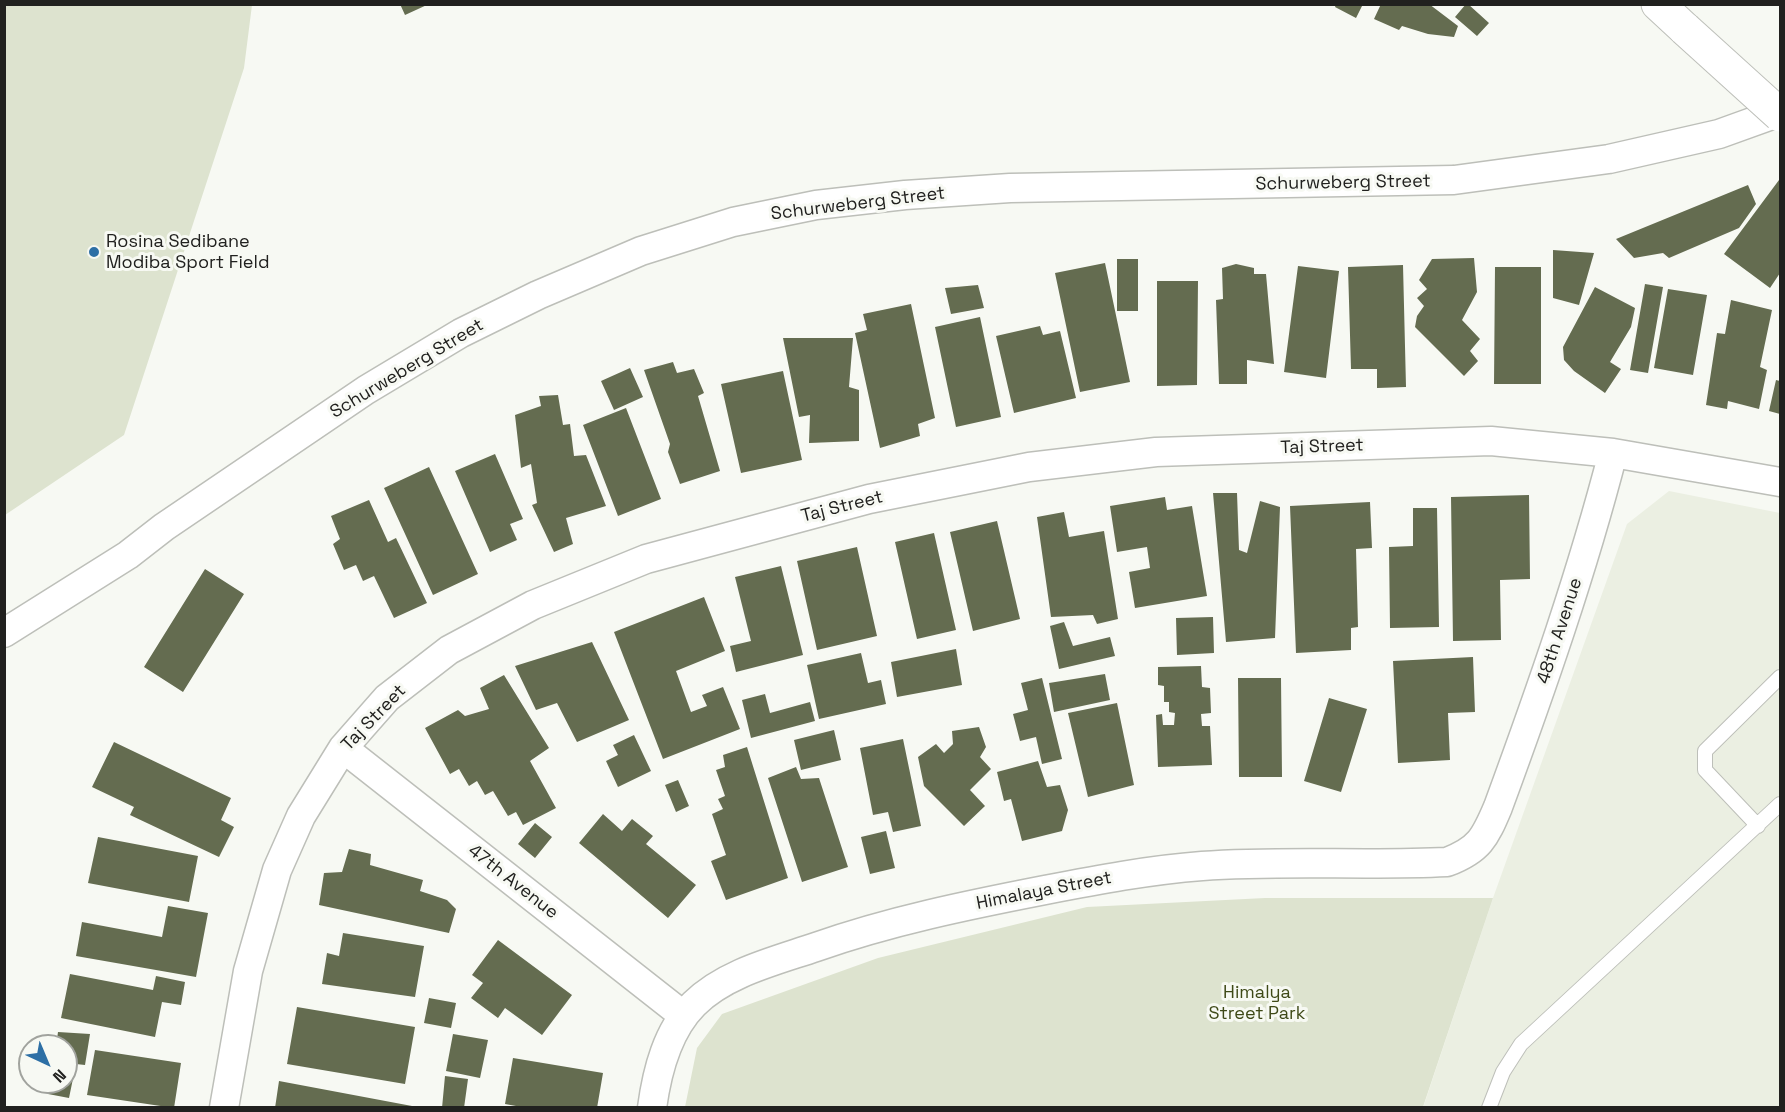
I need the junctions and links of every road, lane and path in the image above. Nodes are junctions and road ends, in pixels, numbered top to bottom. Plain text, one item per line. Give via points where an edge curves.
1 (1658, 4) edge
2 (1780, 113) edge
3 (1613, 453) junction
4 (1780, 482) edge
5 (4, 633) edge
6 (1780, 677) edge
7 (343, 748) junction
8 (1780, 804) edge
9 (1498, 807) joint
10 (1758, 826) junction
11 (684, 1016) junction
12 (224, 1107) edge
13 (652, 1107) edge
14 (1489, 1107) edge

1 - 2 street, bridge
2 - 5 street, Schurweberg Street via 1719,134 1609,159 1454,180 1010,188 849,201 733,222 641,251 538,294 460,333 366,390 128,555
3 - 4 street, Taj Street
3 - 7 street, Taj Street via 1491,441 1155,452 1029,467 869,499 646,559 533,605 449,650 387,698
3 - 9 street, 48th Avenue via 1552,660
6 - 10 lane via 1705,751 1705,770
7 - 11 street, 47th Avenue
7 - 12 street, Taj Street via 301,816 277,870 248,971
8 - 10 lane
9 - 11 street, Himalaya Street via 1479,843 1467,855 1447,862 1200,866 1138,873 985,902 848,936 779,959 715,988
10 - 14 lane via 1521,1044 1503,1072
11 - 13 street, Himalaya Street via 660,1065

